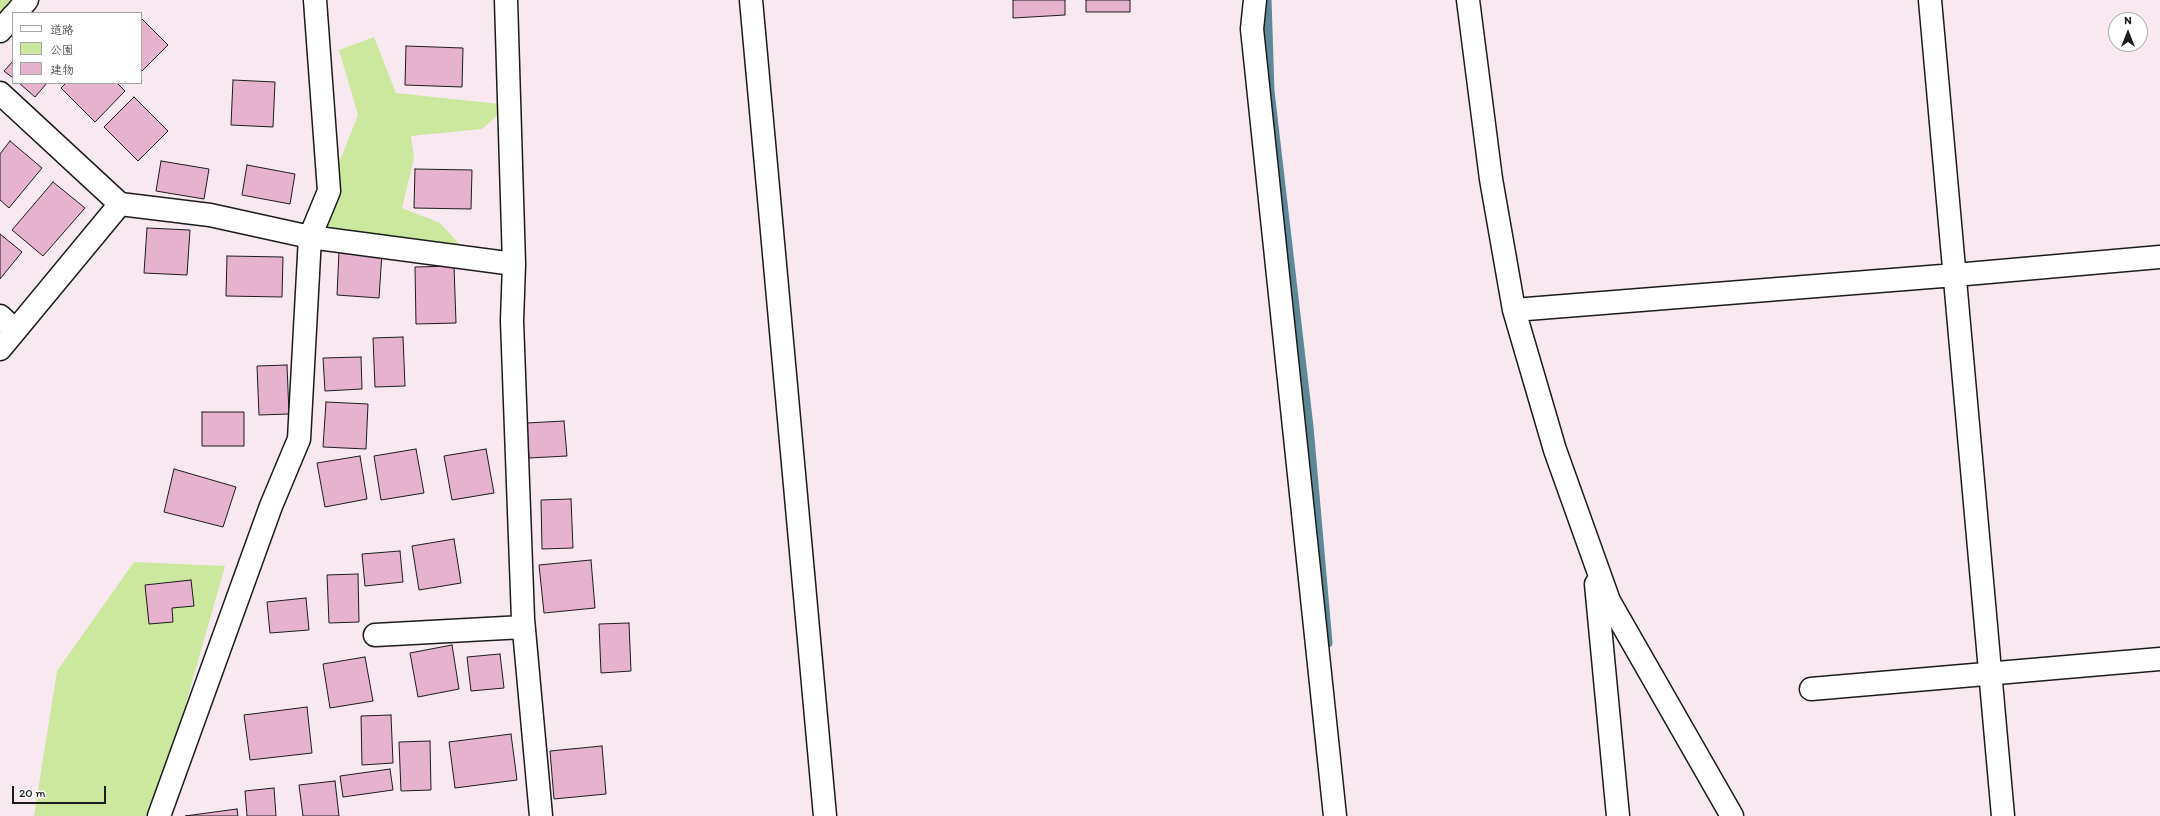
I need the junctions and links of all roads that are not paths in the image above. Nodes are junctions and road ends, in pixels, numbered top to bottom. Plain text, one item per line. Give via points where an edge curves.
1 (28, 0) edge
2 (315, 0) edge
3 (506, 0) edge
4 (752, 0) edge
5 (1255, 0) edge
6 (1468, 0) edge
7 (1930, 0) edge
8 (17, 12) edge
9 (12, 17) edge
10 (0, 31) edge
11 (0, 93) edge
12 (120, 204) junction
13 (310, 236) junction
14 (2160, 257) edge
15 (514, 264) junction
16 (1955, 275) junction
17 (1514, 310) junction
18 (8, 323) edge
19 (0, 349) edge
20 (1594, 559) junction
21 (523, 627) junction
22 (375, 635) dead end
23 (2160, 659) edge
24 (1992, 674) junction
25 (1811, 689) dead end
26 (159, 816) edge
27 (541, 816) edge
28 (825, 816) edge
29 (1335, 816) edge
30 (1618, 816) edge
31 (1732, 816) edge
32 (2003, 816) edge

1 - 8 street
2 - 13 street via 329,190
3 - 15 street
4 - 28 street
5 - 29 street via 1252,29
6 - 17 street via 1491,179
7 - 16 street
9 - 10 street
11 - 12 street
12 - 13 street via 210,215
12 - 18 street
13 - 15 street
13 - 26 street via 299,439 271,506
14 - 16 street
15 - 21 street via 512,321
16 - 17 street
16 - 24 street
17 - 20 street via 1555,450
18 - 19 street
20 - 30 street
20 - 31 street via 1609,601
21 - 22 street
21 - 27 street
23 - 24 street
24 - 25 street
24 - 32 street

